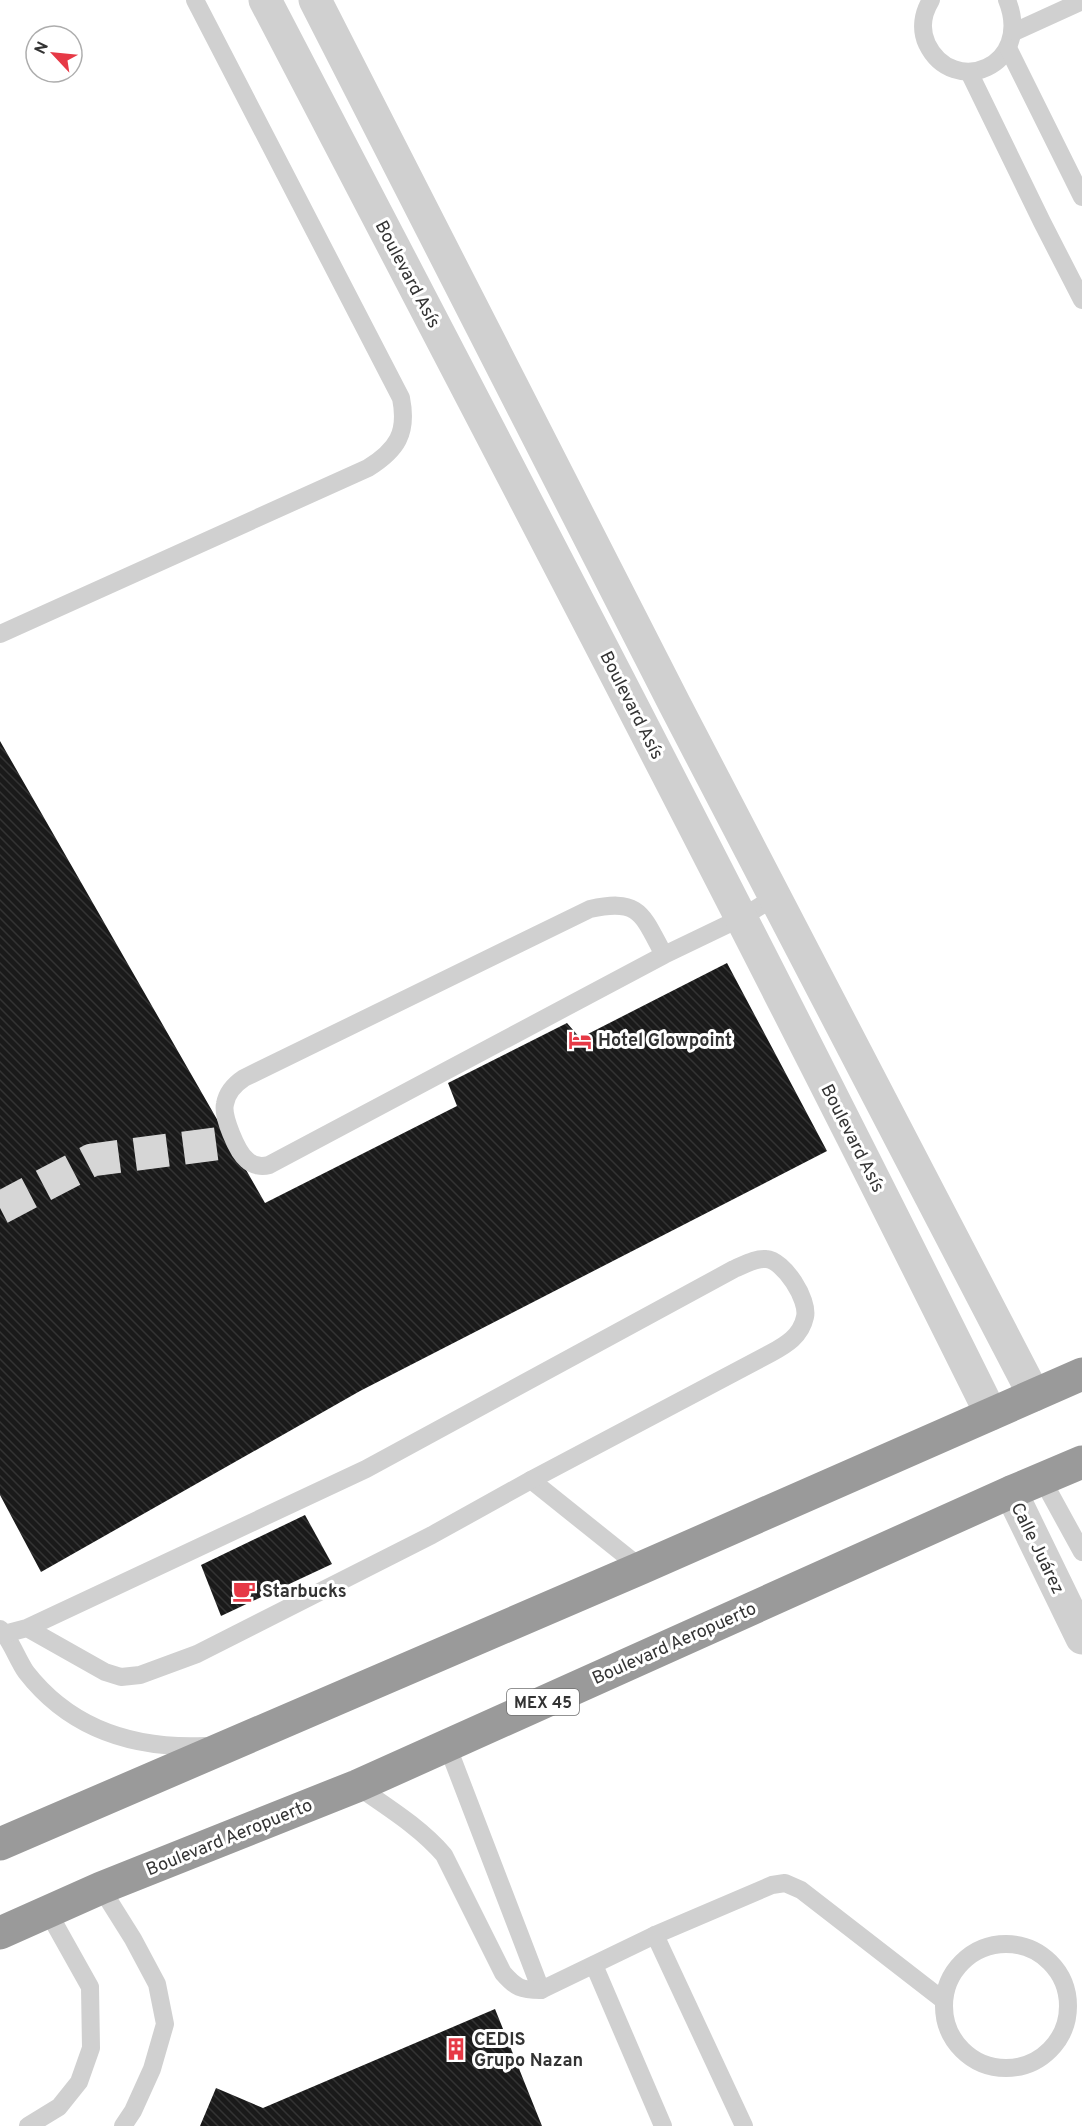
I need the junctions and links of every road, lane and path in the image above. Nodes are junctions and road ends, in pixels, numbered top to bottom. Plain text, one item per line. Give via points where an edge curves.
1 (195, 0) edge
2 (265, 0) edge
3 (315, 0) edge
4 (1007, 0) edge
5 (1082, 1) edge
6 (925, 3) edge
7 (1011, 40) junction
8 (969, 72) junction
9 (410, 187) junction
10 (1082, 197) edge
11 (373, 207) junction
12 (1082, 300) edge
13 (0, 634) edge
14 (775, 897) junction
15 (741, 918) junction
16 (664, 955) junction
17 (939, 1211) junction
18 (899, 1228) junction
19 (1082, 1374) edge
20 (1034, 1395) junction
21 (992, 1414) junction
22 (1082, 1462) edge
23 (1042, 1479) junction
24 (531, 1480) junction
25 (1011, 1492) junction
26 (1082, 1552) edge
27 (641, 1568) junction
28 (27, 1628) junction
29 (1, 1632) edge
30 (1082, 1638) edge
31 (231, 1745) junction
32 (447, 1745) junction
33 (357, 1786) junction
34 (0, 1844) edge
35 (101, 1888) junction
36 (48, 1912) junction
37 (0, 1933) edge
38 (655, 1935) junction
39 (594, 1965) junction
40 (541, 1990) junction
41 (943, 2000) junction
42 (28, 2126) edge
43 (123, 2126) edge
44 (663, 2126) edge
45 (744, 2126) edge

1 - 13 lane via 401,398 403,428 386,457 368,468
2 - 11 street, Boulevard Asís
3 - 9 street
4 - 7 lane via 1013,15
5 - 7 lane
6 - 8 lane via 922,23 930,51 954,70
7 - 8 lane via 998,60 985,69
7 - 10 lane
8 - 12 lane
9 - 11 street
9 - 14 street
11 - 15 street, Boulevard Asís
14 - 15 lane
14 - 17 street
15 - 16 lane
15 - 18 street, Boulevard Asís
16 - 16 lane via 644,918 634,909 621,904 590,909 244,1078 228,1095 224,1116 247,1161 269,1166
17 - 18 street
17 - 20 street
18 - 21 street, Boulevard Asís
19 - 20 highway
20 - 21 highway
21 - 27 highway
22 - 23 highway, Boulevard Aeropuerto / MEX 45
23 - 25 highway, Boulevard Aeropuerto / MEX 45
23 - 26 lane
24 - 27 lane
24 - 28 lane via 432,1535 197,1654 140,1675 121,1677 105,1672
24 - 28 lane via 790,1342 805,1318 806,1307 787,1272 766,1259 734,1269 366,1469
25 - 30 street, Calle Juárez
25 - 32 highway, Boulevard Aeropuerto / MEX 45
27 - 31 highway
28 - 29 lane
29 - 31 lane via 40,1687 62,1707 117,1738 179,1748
31 - 34 highway
32 - 33 highway, Boulevard Aeropuerto / MEX 45
32 - 40 lane
33 - 35 highway, Boulevard Aeropuerto / MEX 45
33 - 40 lane via 432,1841 444,1855 503,1973 524,1990
35 - 36 highway, Boulevard Aeropuerto / MEX 45
35 - 43 lane via 157,1984 165,2024 152,2069
36 - 37 highway, Boulevard Aeropuerto / MEX 45
36 - 42 lane via 90,1987 91,2048 79,2082 59,2107
38 - 39 lane
38 - 41 lane via 771,1885 785,1883 801,1890
38 - 45 lane
39 - 40 lane
39 - 44 lane
41 - 41 lane via 945,2022 954,2042 989,2067 1011,2068 1032,2063 1050,2051 1063,2033 1069,2011 1067,1990 1058,1970 1043,1954 1023,1945 1001,1943 980,1948 962,1961

